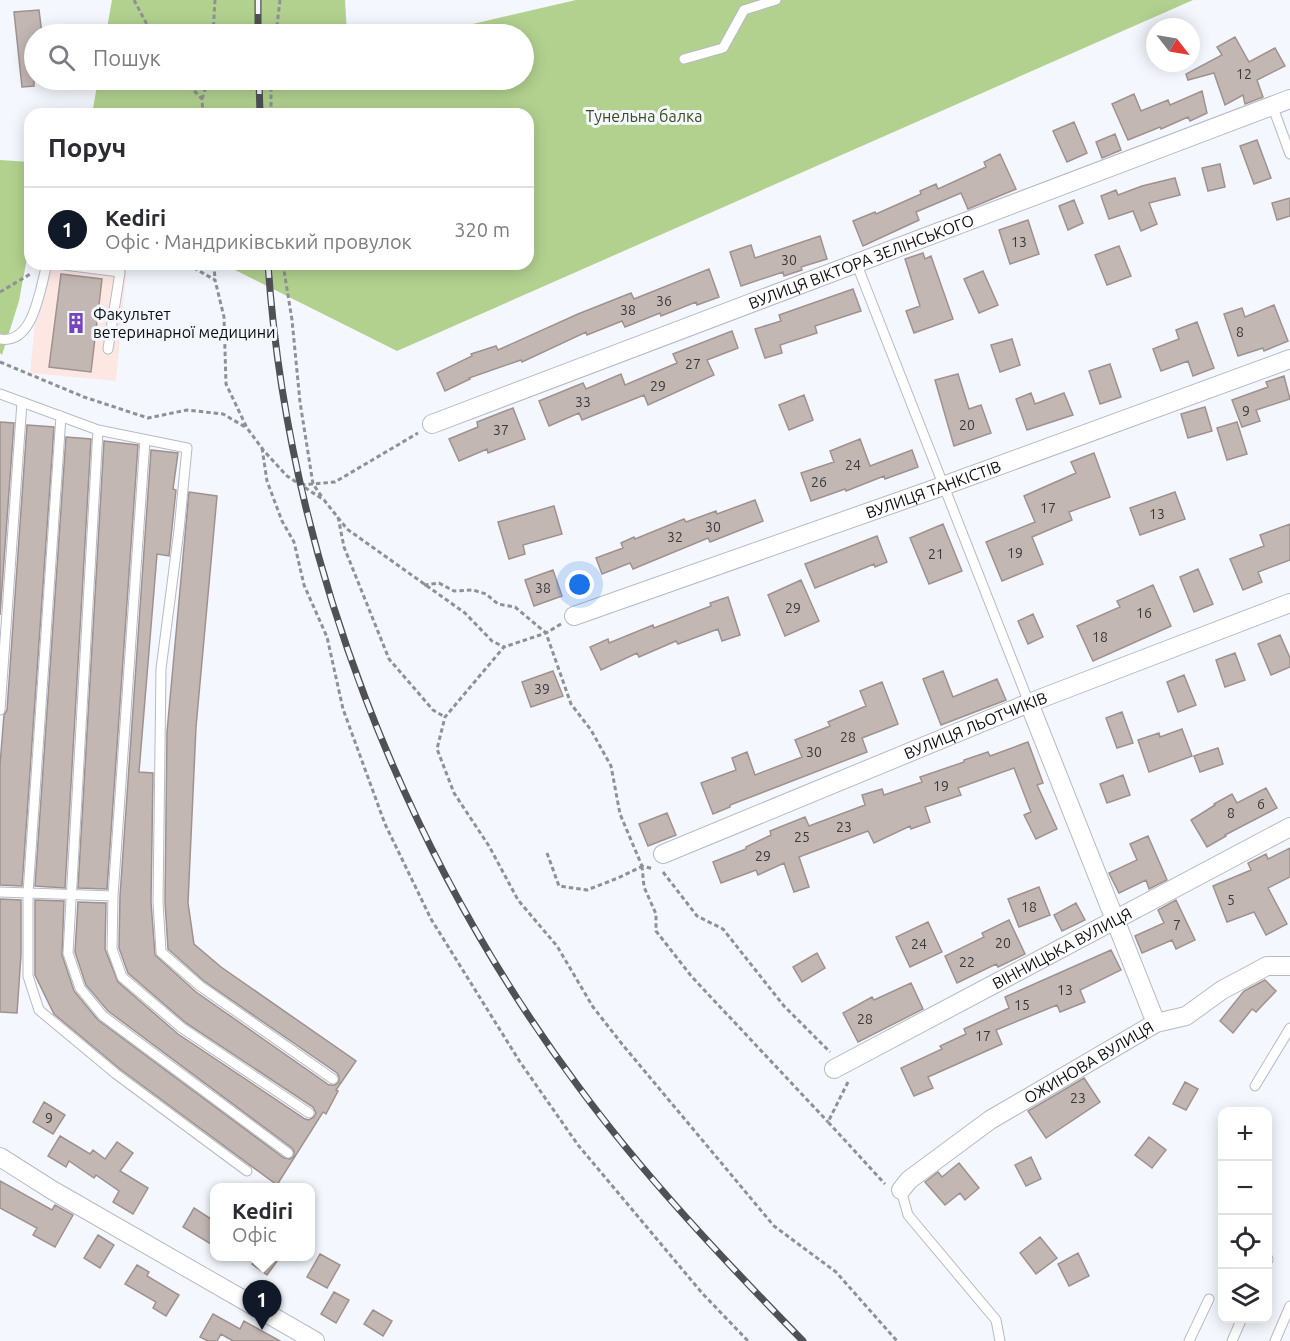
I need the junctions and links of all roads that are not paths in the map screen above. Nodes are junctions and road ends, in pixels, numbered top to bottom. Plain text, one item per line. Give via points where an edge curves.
1 (776, 0) edge
2 (684, 59) dead end
3 (1290, 99) edge
4 (1272, 105) junction
5 (1290, 154) edge
6 (857, 264) junction
7 (45, 270) edge
8 (104, 270) edge
9 (0, 339) edge
10 (108, 349) dead end
11 (1290, 359) edge
12 (0, 394) edge
13 (22, 402) junction
14 (61, 416) junction
15 (432, 424) road end
16 (98, 430) junction
17 (145, 440) junction
18 (943, 486) junction
19 (1290, 603) edge
20 (574, 616) road end
21 (1029, 703) junction
22 (0, 710) edge
23 (1290, 827) edge
24 (663, 854) road end
25 (0, 892) edge
26 (28, 893) junction
27 (70, 895) junction
28 (113, 896) junction
29 (1114, 920) junction
30 (1290, 966) edge
31 (1156, 1023) junction
32 (1290, 1028) edge
33 (839, 1067) road end
34 (333, 1079) dead end
35 (1256, 1086) dead end
36 (309, 1113) dead end
37 (288, 1153) dead end
38 (0, 1157) edge
39 (247, 1171) dead end
40 (901, 1190) joint
41 (1209, 1299) dead end
42 (1290, 1306) edge
43 (1240, 1323) edge
44 (315, 1341) edge
45 (1000, 1341) edge
46 (1189, 1341) edge
47 (1232, 1341) edge
48 (1275, 1341) edge

1 - 2 lane via 744,10 723,48
3 - 4 street, ВУЛИЦЯ ВІКТОРА ЗЕЛІНСЬКОГО
4 - 5 lane
4 - 6 street, ВУЛИЦЯ ВІКТОРА ЗЕЛІНСЬКОГО
6 - 15 street, ВУЛИЦЯ ВІКТОРА ЗЕЛІНСЬКОГО
6 - 18 lane
7 - 9 lane via 25,330 17,337
8 - 10 lane via 120,272
11 - 18 street, ВУЛИЦЯ ТАНКІСТІВ
12 - 13 lane
13 - 14 lane
13 - 22 lane
14 - 16 lane
14 - 26 lane
16 - 17 lane
16 - 27 lane
17 - 28 lane
17 - 34 lane via 187,448 161,669 161,952 200,986
18 - 20 street, ВУЛИЦЯ ТАНКІСТІВ
18 - 21 lane
19 - 21 street, ВУЛИЦЯ ЛЬОТЧИКІВ
21 - 24 street, ВУЛИЦЯ ЛЬОТЧИКІВ
21 - 29 street
23 - 29 street, ВІННИЦЬКА ВУЛИЦЯ
25 - 26 lane
26 - 27 lane
26 - 39 lane via 28,976 39,1010 116,1074
27 - 28 lane
27 - 37 lane via 68,953 80,988 103,1016
28 - 36 lane via 112,949 122,978 182,1028
29 - 31 street
29 - 33 street, ВІННИЦЬКА ВУЛИЦЯ
30 - 31 street, ОЖИНОВА ВУЛИЦЯ via 1267,966 1222,990 1186,1016
31 - 40 street, ОЖИНОВА ВУЛИЦЯ via 990,1120
32 - 35 lane
38 - 44 street
40 - 45 lane via 909,1215 996,1320
41 - 46 lane
42 - 48 lane
43 - 47 lane

